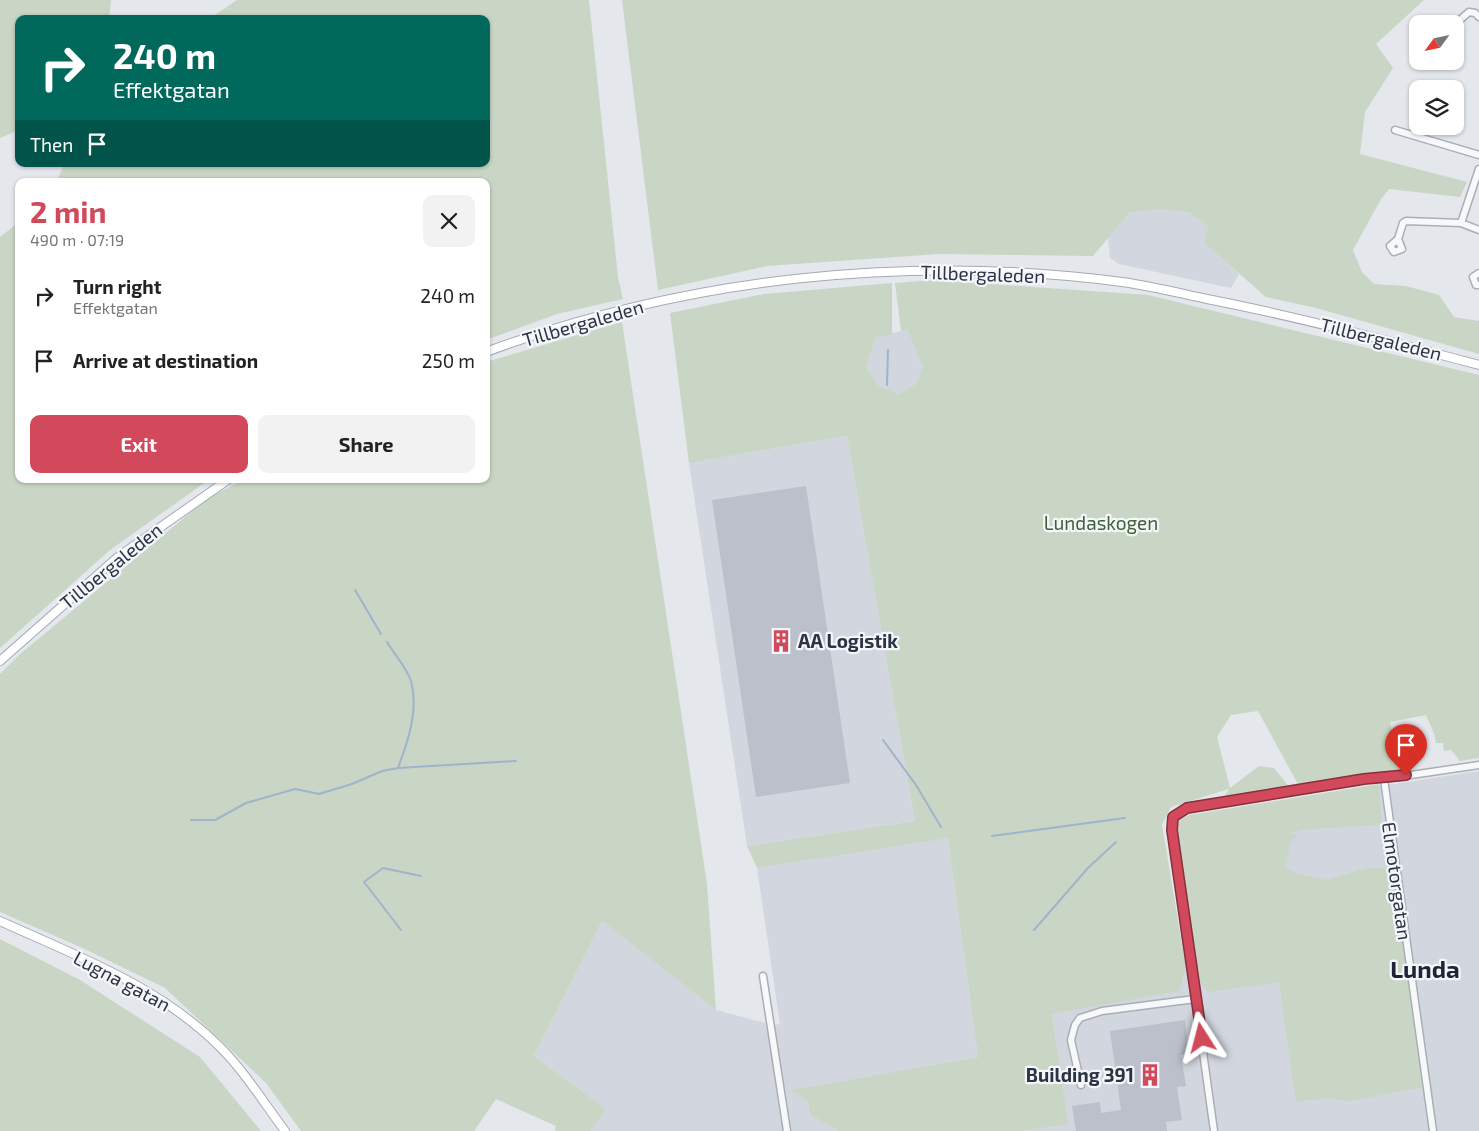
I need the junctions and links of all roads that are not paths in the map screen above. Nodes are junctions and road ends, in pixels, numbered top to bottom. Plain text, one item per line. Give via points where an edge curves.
1 (1464, 16) edge
2 (1479, 17) edge
3 (1395, 130) dead end
4 (1479, 155) edge
5 (1479, 169) edge
6 (1461, 223) junction
7 (1479, 230) edge
8 (1398, 239) dead end
9 (1479, 273) edge
10 (1479, 285) edge
11 (490, 351) edge
12 (1479, 365) edge
13 (223, 483) edge
14 (0, 662) edge
15 (1479, 765) edge
16 (1384, 779) junction
17 (0, 920) edge
18 (763, 976) dead end
19 (1195, 999) junction
20 (1081, 1085) dead end
21 (285, 1131) edge
22 (787, 1131) edge
23 (1214, 1131) edge
24 (1433, 1131) edge

1 - 2 street via 1469,12
3 - 4 street
5 - 6 street
6 - 7 street
6 - 8 street via 1406,221
9 - 10 street via 1473,277
11 - 12 main road, Tillbergaleden via 629,307 711,292 810,277 957,271 1124,282 1278,313
13 - 14 main road, Tillbergaleden via 118,557
15 - 16 street
16 - 19 street via 1364,779 1187,808 1175,814 1172,830
16 - 24 street, Elmotorgatan
17 - 21 main road, Lugna gatan via 109,971 172,1006 230,1057
18 - 22 street
19 - 20 street via 1102,1010 1080,1018 1071,1040
19 - 23 street

